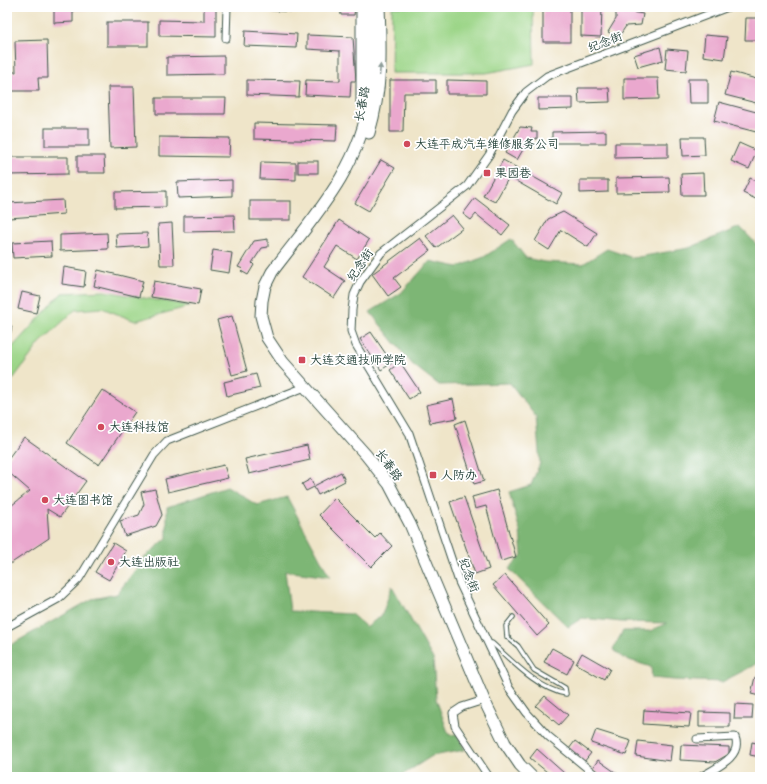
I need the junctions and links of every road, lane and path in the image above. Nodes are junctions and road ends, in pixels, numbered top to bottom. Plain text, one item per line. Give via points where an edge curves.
1 (227, 7) edge
2 (362, 7) edge
3 (370, 7) edge
4 (379, 7) edge
5 (728, 7) edge
6 (226, 38) dead end
7 (331, 194) junction
8 (305, 387) junction
9 (513, 617) dead end
10 (7, 627) edge
11 (486, 643) junction
12 (484, 700) junction
13 (697, 738) dead end
14 (489, 777) edge
15 (532, 777) edge
16 (598, 777) edge
17 (701, 777) edge

1 - 6 street
2 - 7 main road, 长春路 via 362,105 353,139 333,182
3 - 7 main road, 长春路 via 372,68 369,100 353,157
7 -> 4 main road, 长春路 via 346,180 356,163 366,142 376,107 381,66
5 - 11 street, 纪念街 via 547,76 526,92 467,186 381,252 354,295 351,331 356,345 409,433 459,582
7 - 8 main road, 长春路 via 264,286 261,316 267,338 274,352
8 - 10 street via 168,441 154,455 79,579 58,599
8 - 12 main road, 长春路 via 366,454 389,484 401,506
9 - 11 lane via 506,626 507,637 518,646 534,670 565,688 566,694 558,693 527,674 492,643
11 - 16 street, 纪念街 via 509,688 527,713 548,736
12 - 14 street via 462,707 453,713 455,726
12 - 15 main road, 长春路 via 505,743
13 - 17 street via 735,737 738,744 734,755

